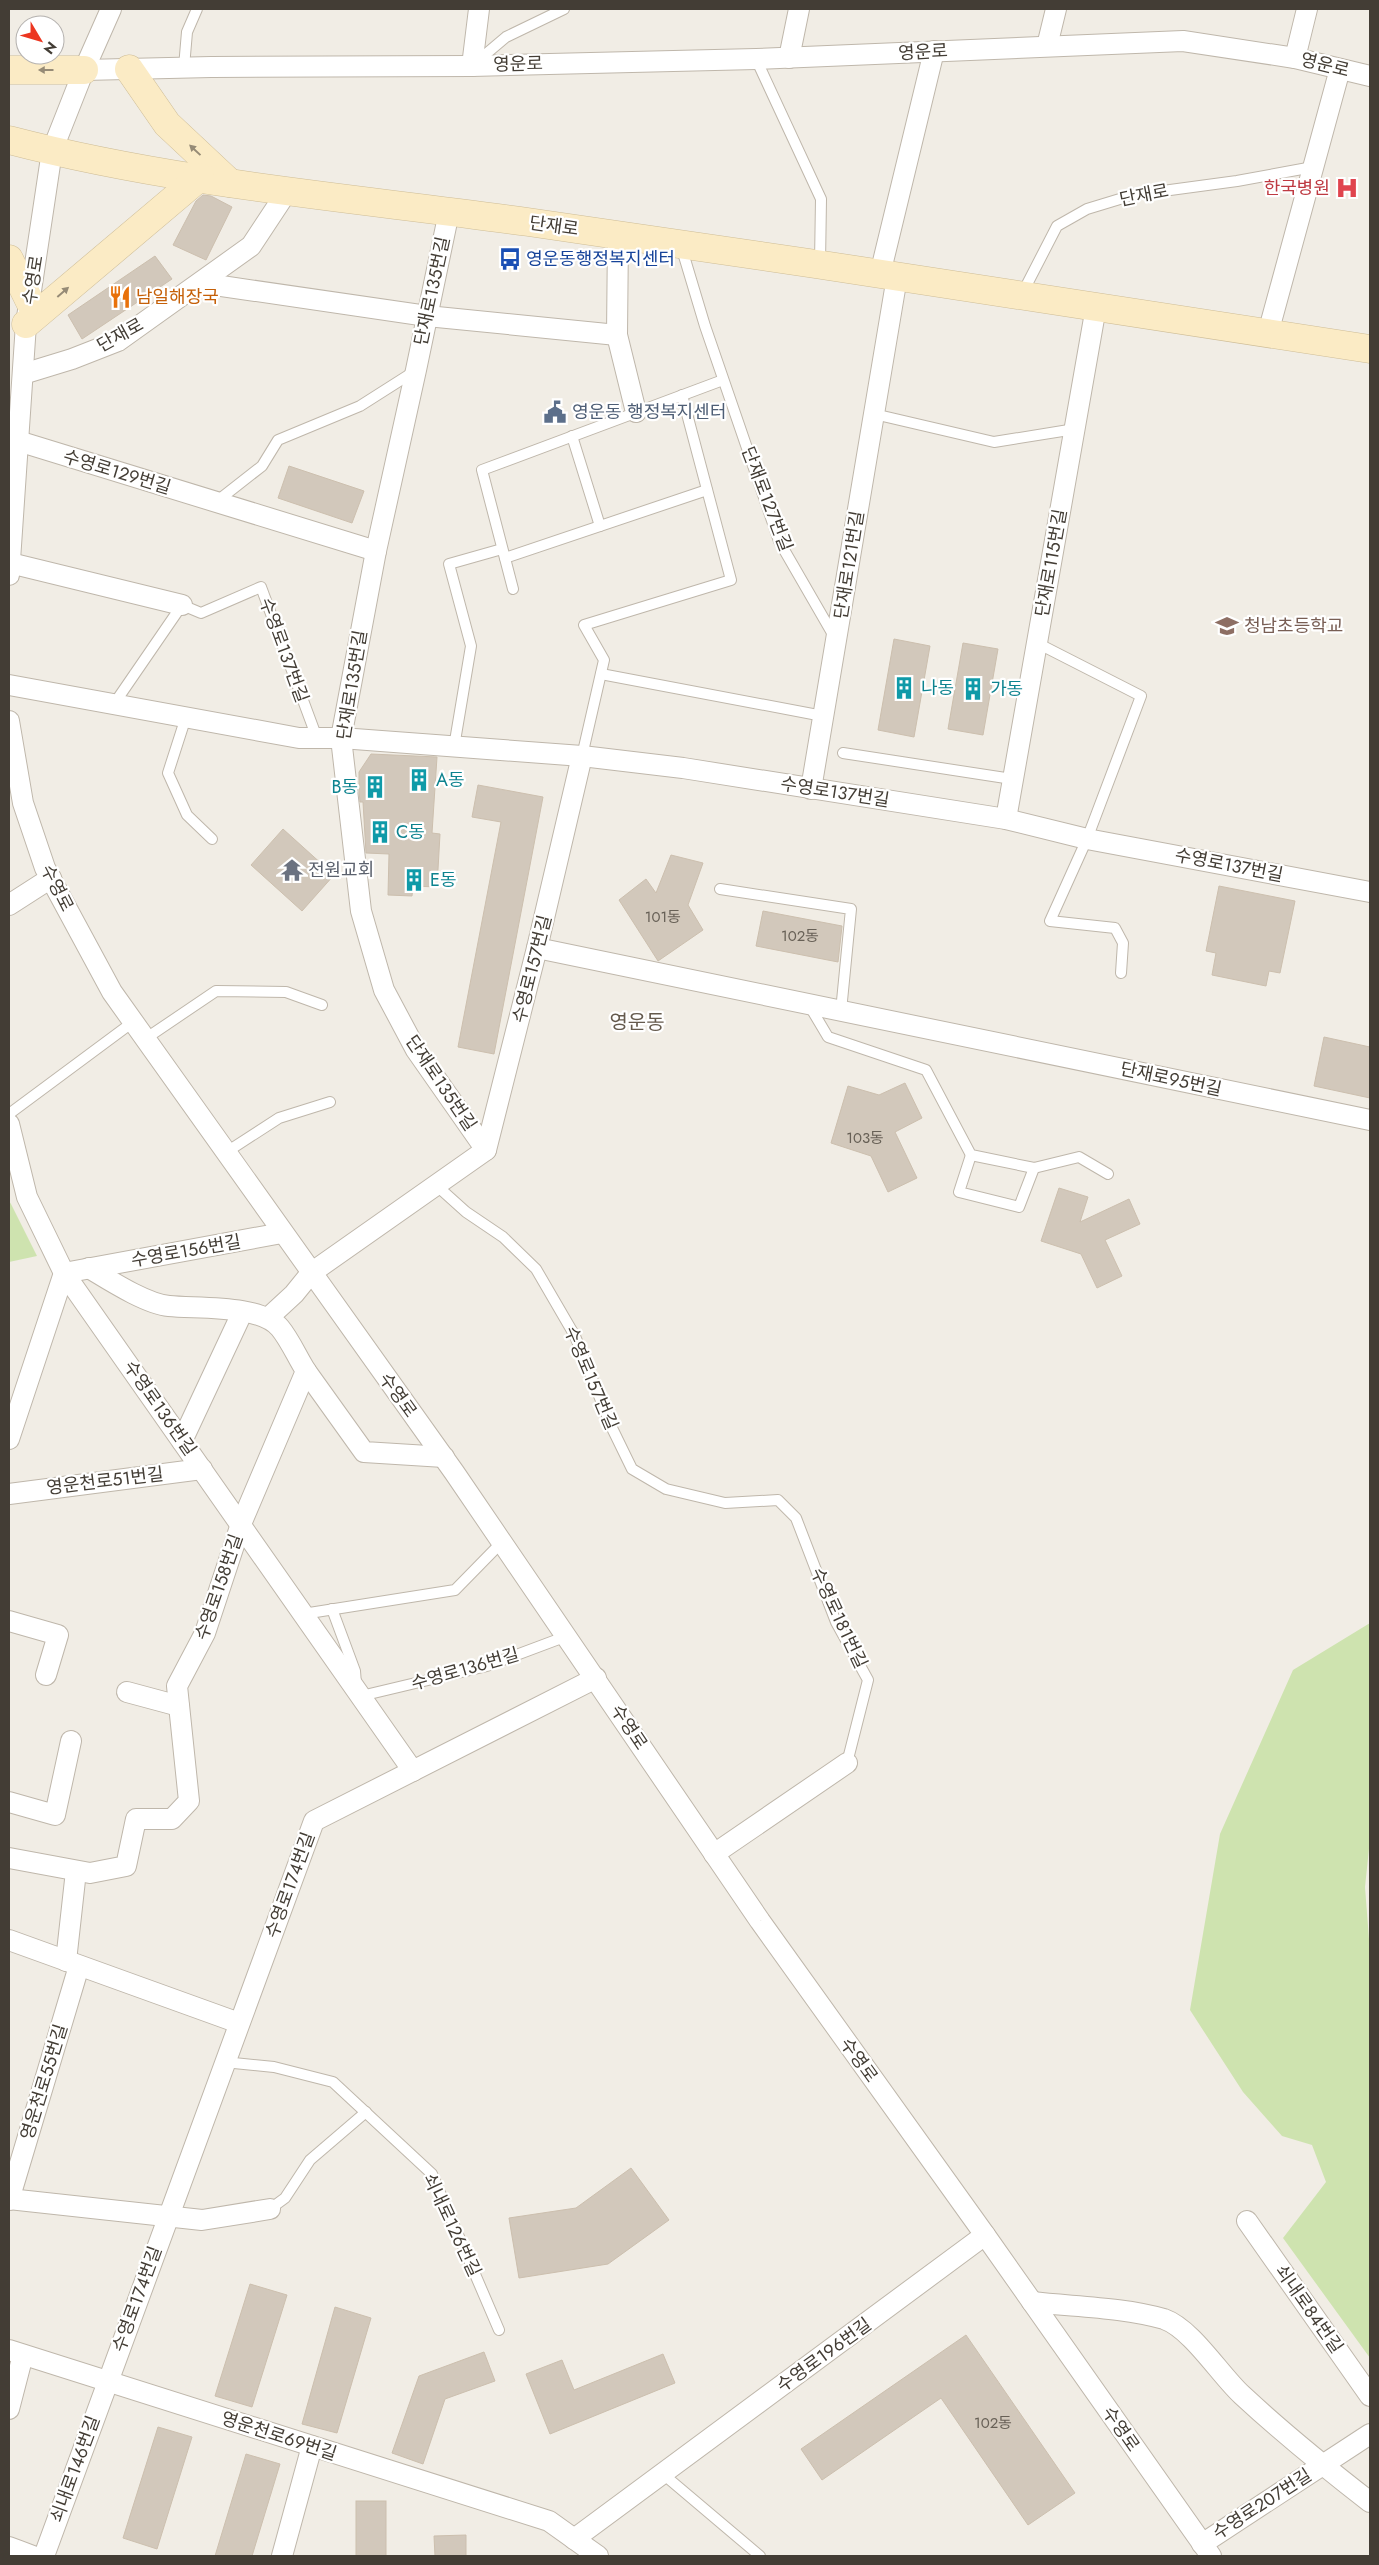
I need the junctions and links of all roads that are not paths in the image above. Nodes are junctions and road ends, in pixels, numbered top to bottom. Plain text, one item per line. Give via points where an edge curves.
1 (111, 9) edge
2 (197, 9) edge
3 (479, 9) edge
4 (564, 9) edge
5 (799, 9) edge
6 (1056, 9) edge
7 (1307, 9) edge
8 (1047, 46) junction
9 (934, 51) junction
10 (789, 58) junction
11 (1295, 58) junction
12 (756, 59) junction
13 (472, 66) junction
14 (184, 68) junction
15 (129, 69) junction
16 (1340, 69) junction
17 (9, 70) edge
18 (84, 70) junction
19 (1370, 76) edge
20 (9, 140) edge
21 (52, 152) junction
22 (1313, 167) junction
23 (200, 178) junction
24 (230, 183) junction
25 (288, 190) junction
26 (449, 212) junction
27 (618, 235) junction
28 (681, 245) junction
29 (9, 259) edge
30 (820, 265) junction
31 (888, 276) junction
32 (201, 283) junction
33 (1021, 295) junction
34 (1096, 307) junction
35 (28, 313) junction
36 (427, 316) junction
37 (1268, 333) junction
38 (617, 335) junction
39 (1370, 349) edge
40 (416, 370) junction
41 (23, 374) junction
42 (723, 380) junction
43 (682, 396) junction
44 (636, 412) junction
45 (874, 414) junction
46 (1074, 429) junction
47 (572, 436) junction
48 (18, 441) junction
49 (707, 490) junction
50 (215, 502) junction
51 (600, 526) junction
52 (376, 551) junction
53 (503, 553) junction
54 (9, 569) edge
55 (512, 589) dead end
56 (182, 605) junction
57 (836, 640) junction
58 (1037, 643) junction
59 (601, 674) junction
60 (9, 685) edge
61 (114, 704) junction
62 (823, 716) junction
63 (186, 717) junction
64 (9, 721) edge
65 (317, 738) junction
66 (341, 738) junction
67 (454, 747) junction
68 (843, 753) dead end
69 (582, 756) junction
70 (1012, 779) junction
71 (811, 789) junction
72 (1006, 819) junction
73 (1087, 839) junction
74 (212, 840) dead end
75 (51, 878) junction
76 (720, 889) dead end
77 (1370, 892) edge
78 (9, 905) edge
79 (537, 948) junction
80 (1121, 973) dead end
81 (808, 1004) junction
82 (322, 1005) dead end
83 (841, 1011) junction
84 (133, 1022) junction
85 (145, 1039) junction
86 (330, 1102) dead end
87 (9, 1114) edge
88 (1370, 1120) edge
89 (9, 1124) edge
90 (486, 1150) junction
91 (225, 1153) junction
92 (971, 1154) junction
93 (1034, 1168) junction
94 (1108, 1174) dead end
95 (9, 1183) edge
96 (436, 1185) junction
97 (27, 1197) junction
98 (282, 1233) junction
99 (89, 1268) junction
100 (64, 1273) junction
101 (311, 1273) junction
102 (242, 1313) junction
103 (268, 1318) junction
104 (306, 1371) junction
105 (9, 1439) edge
106 (182, 1441) junction
107 (444, 1457) junction
108 (202, 1469) junction
109 (9, 1494) edge
110 (778, 1500) joint
111 (241, 1524) junction
112 (502, 1542) junction
113 (332, 1609) junction
114 (304, 1614) junction
115 (9, 1620) edge
116 (567, 1636) junction
117 (46, 1675) dead end
118 (596, 1678) junction
119 (127, 1692) dead end
120 (358, 1692) junction
121 (179, 1706) junction
122 (72, 1741) dead end
123 (847, 1763) joint
124 (414, 1771) junction
125 (9, 1802) edge
126 (714, 1854) junction
127 (9, 1858) edge
128 (76, 1871) junction
129 (9, 1940) edge
130 (72, 1963) junction
131 (239, 2023) junction
132 (224, 2062) junction
133 (366, 2112) junction
134 (9, 2199) edge
135 (270, 2209) joint
136 (167, 2218) junction
137 (1247, 2221) dead end
138 (985, 2235) junction
139 (1032, 2302) junction
140 (498, 2330) dead end
141 (16, 2353) edge
142 (106, 2381) junction
143 (1370, 2396) edge
144 (9, 2409) edge
145 (1370, 2434) edge
146 (312, 2446) junction
147 (1322, 2465) junction
148 (663, 2474) junction
149 (1370, 2502) edge
150 (574, 2539) junction
151 (9, 2546) edge
152 (1206, 2550) edge
153 (33, 2556) edge
154 (44, 2556) edge
155 (282, 2556) edge
156 (598, 2556) edge
157 (760, 2556) edge

1 - 18 street, 수영로
2 - 14 lane via 187,32
3 - 13 street
4 - 13 lane, 영운로 via 506,37
5 - 10 street
6 - 8 street
7 - 11 street
8 - 9 street, 영운로
8 - 11 street, 영운로 via 1183,41
9 - 10 street, 영운로
9 - 31 street
10 - 12 street, 영운로
11 - 16 street, 영운로
12 - 13 street, 영운로
12 - 30 lane via 821,199
13 - 14 street, 영운로
14 - 15 street, 영운로
15 - 18 street, 영운로
24 -> 15 street via 166,124
16 - 19 street, 영운로
16 - 22 street
18 -> 17 street
18 - 21 street, 수영로
20 - 21 street, 단재로
21 - 23 street, 단재로
21 - 35 street, 수영로
22 - 33 lane, 단재로 via 1133,195 1087,209 1057,226
22 - 37 street
23 - 24 street, 단재로
35 -> 23 street
24 - 25 street, 단재로
25 - 26 street, 단재로
25 - 32 street, 단재로 via 251,246
26 - 27 street, 단재로
26 - 36 street, 단재로135번길
27 - 28 street, 단재로
27 - 38 street
28 - 30 street, 단재로
28 - 42 lane, 단재로127번길
29 - 35 street
30 - 31 street, 단재로
31 - 33 street, 단재로
31 - 45 street, 단재로121번길
32 - 36 street
32 - 41 street, 단재로 via 118,341
33 - 34 street, 단재로
34 - 37 street, 단재로
34 - 46 street, 단재로115번길
35 - 41 street, 수영로
36 - 38 street
36 - 40 street, 단재로135번길
37 - 39 street, 단재로
38 - 44 street
40 - 50 lane, 단재로135번길 via 360,406 278,440 262,466
40 - 52 street, 단재로135번길
41 - 48 street, 수영로
42 - 43 lane
42 - 57 lane, 단재로127번길 via 779,541
43 - 44 lane
43 - 49 lane
44 - 47 lane
45 - 46 lane via 994,442
45 - 57 street, 단재로121번길
46 - 58 street, 단재로115번길
47 - 51 lane
47 - 53 lane via 482,470
48 - 50 street, 수영로129번길
48 - 54 street, 수영로
49 - 51 lane
49 - 59 lane via 731,580 584,625 604,660
50 - 52 street, 수영로129번길
51 - 53 lane
52 - 66 street, 단재로135번길
53 - 55 lane
53 - 67 lane via 449,564 471,646
54 - 56 street, 수영로
56 - 61 lane
56 - 65 lane, 수영로137번길 via 202,612 261,587
57 - 62 street, 단재로121번길
58 - 70 street, 단재로115번길
58 - 73 lane via 1141,696
59 - 62 lane
59 - 69 lane
60 - 61 street, 수영로137번길
61 - 63 street, 수영로137번길
62 - 71 street, 단재로121번길
63 - 65 street, 수영로137번길 via 299,738
63 - 74 lane via 168,773 187,815
64 - 75 street, 수영로 via 23,803
65 - 66 street, 수영로137번길
66 - 67 street, 수영로137번길
66 - 90 street, 단재로135번길 via 361,911 384,990 416,1050
67 - 69 street, 수영로137번길
68 - 70 lane
69 - 71 street, 수영로137번길 via 683,768
69 - 79 street, 수영로157번길
70 - 72 street, 단재로115번길
71 - 72 street, 수영로137번길
72 - 73 street, 수영로137번길
73 - 77 street, 수영로137번길
73 - 80 lane via 1050,921 1115,928 1123,943
75 - 78 street
75 - 84 street, 수영로 via 112,992
76 - 83 lane via 851,909
79 - 81 street, 단재로95번길
79 - 90 street, 수영로157번길
81 - 83 street, 단재로95번길
81 - 92 lane via 828,1038 926,1070
82 - 85 lane via 286,992 216,991
83 - 88 street, 단재로95번길
84 - 85 street, 수영로
84 - 87 lane
85 - 91 street, 수영로
86 - 91 lane via 279,1118
89 - 97 street, 수영로136번길
90 - 96 street
91 - 98 street, 수영로
92 - 93 lane
92 - 93 lane via 959,1192 1019,1208
93 - 94 lane via 1079,1157
95 - 97 street, 수영로136번길
96 - 101 street
96 - 110 lane, 수영로157번길 via 466,1212 503,1237 536,1269 576,1336 612,1428 632,1468 666,1490 725,1503
97 - 100 street, 수영로136번길
98 - 99 street, 수영로156번길
98 - 101 street, 수영로
99 - 100 street, 수영로156번길
99 - 102 street, 수영로156번길 via 122,1288 167,1306 214,1307
100 - 105 street
100 - 106 street, 수영로136번길
101 - 103 street
101 - 107 street, 수영로
102 - 103 street, 수영로156번길
102 - 106 street
103 - 104 street via 280,1328
104 - 107 street via 364,1452
104 - 111 street, 수영로158번길
106 - 108 street, 수영로136번길
107 - 112 street, 수영로
108 - 109 street, 영운천로51번길
108 - 111 street, 수영로136번길
110 - 123 lane, 수영로181번길 via 796,1518 836,1622 868,1680
111 - 114 street, 수영로136번길
111 - 121 street, 수영로158번길 via 205,1633 177,1686
112 - 113 lane via 455,1590
112 - 116 street, 수영로
113 - 114 lane
113 - 120 lane via 355,1671
114 - 120 street, 수영로136번길
115 - 117 street via 58,1635
116 - 118 street, 수영로
116 - 120 lane, 수영로136번길 via 487,1666
118 - 124 street, 수영로174번길
118 - 126 street, 수영로
119 - 121 street
120 - 124 street, 수영로136번길
121 - 128 street, 수영로158번길 via 189,1801 172,1819 136,1819 126,1866 90,1874
122 - 125 street via 55,1815
123 - 126 street, 수영로181번길
124 - 131 street, 수영로174번길 via 314,1821
126 - 138 street, 수영로
127 - 128 street
128 - 130 street, 영운천로55번길
129 - 130 street
130 - 131 street
130 - 134 street, 영운천로55번길
131 - 132 street, 수영로174번길
132 - 133 lane, 쇠내로126번길 via 274,2067 333,2082
132 - 136 street, 수영로174번길
133 - 135 lane via 310,2160 285,2198
133 - 140 lane, 쇠내로126번길 via 432,2174
134 - 136 street
135 - 136 street via 202,2220
136 - 142 street, 수영로174번길
137 - 143 street, 쇠내로84번길
138 - 139 street, 수영로
138 - 148 street, 수영로196번길
139 - 147 street, 수영로207번길 via 1125,2312 1165,2320 1195,2342 1232,2383
139 - 152 street, 수영로
141 - 142 street, 영운천로69번길
141 - 144 street
142 - 146 street, 영운천로69번길
142 - 154 street, 쇠내로146번길
145 - 147 street, 수영로207번길
146 - 150 street, 영운천로69번길 via 549,2522
146 - 155 street
147 - 149 street, 수영로207번길
147 - 152 street, 수영로207번길
148 - 150 street, 수영로196번길
148 - 157 lane
150 - 156 street, 영운천로69번길
151 - 153 street

